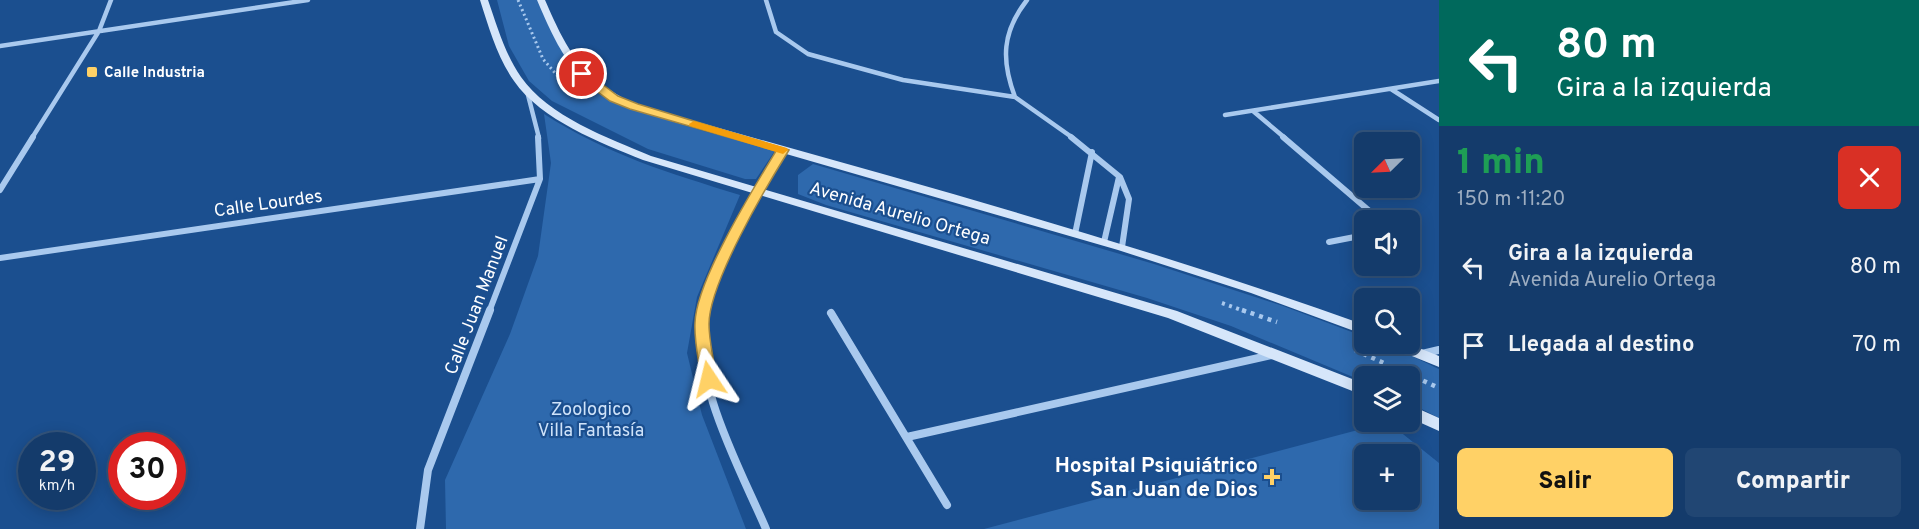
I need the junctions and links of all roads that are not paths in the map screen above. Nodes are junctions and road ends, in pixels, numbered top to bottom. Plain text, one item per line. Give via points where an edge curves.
1 (111, 0) edge
2 (308, 0) edge
3 (484, 0) edge
4 (541, 0) edge
5 (766, 0) edge
6 (1027, 0) edge
7 (99, 31) junction
8 (0, 46) edge
9 (1439, 81) edge
10 (1391, 89) junction
11 (527, 91) junction
12 (1015, 98) junction
13 (1253, 111) junction
14 (1225, 115) dead end
15 (1439, 120) edge
16 (783, 150) junction
17 (1092, 152) junction
18 (1119, 177) junction
19 (540, 179) junction
20 (0, 190) edge
21 (757, 192) junction
22 (1368, 210) edge
23 (1075, 234) junction
24 (1354, 237) edge
25 (1104, 242) junction
26 (1329, 243) dead end
27 (1122, 247) junction
28 (0, 258) edge
29 (831, 314) dead end
30 (1354, 326) edge
31 (1439, 350) edge
32 (1421, 354) joint
33 (1276, 355) junction
34 (1439, 362) edge
35 (1354, 386) edge
36 (1420, 416) edge
37 (1439, 425) edge
38 (908, 437) junction
39 (947, 505) dead end
40 (420, 529) edge
41 (766, 529) edge

1 - 7 street
2 - 7 street
3 - 11 main road, Avenida Aurelio Ortega via 499,44
4 - 16 main road, Avenida Aurelio Ortega via 565,55 600,90 634,107
5 - 12 street via 776,32 808,54 903,80
6 - 12 street via 1012,22 1004,44 1005,71
7 - 8 street
7 - 20 street
9 - 10 street
10 - 13 street
10 - 15 street
11 - 19 street, Calle Juan Manuel via 539,140
11 - 21 main road, Avenida Aurelio Ortega via 604,141
12 - 17 street
13 - 14 street
13 - 22 street
16 - 21 street
16 - 23 main road, Avenida Aurelio Ortega
17 - 18 street
17 - 23 street
18 - 25 street
18 - 27 street via 1130,199
19 - 28 street, Calle Lourdes
19 - 40 street, Calle Juan Manuel via 428,470
21 - 33 main road, Avenida Aurelio Ortega via 1172,314
21 - 41 street via 708,291 702,323 705,363 717,410
23 - 25 main road, Avenida Aurelio Ortega
24 - 26 street
25 - 27 main road, Avenida Aurelio Ortega
27 - 30 main road, Avenida Aurelio Ortega
29 - 38 street
31 - 32 street
32 - 34 main road
33 - 35 main road, Avenida Aurelio Ortega
33 - 38 street
36 - 37 main road
38 - 39 street

